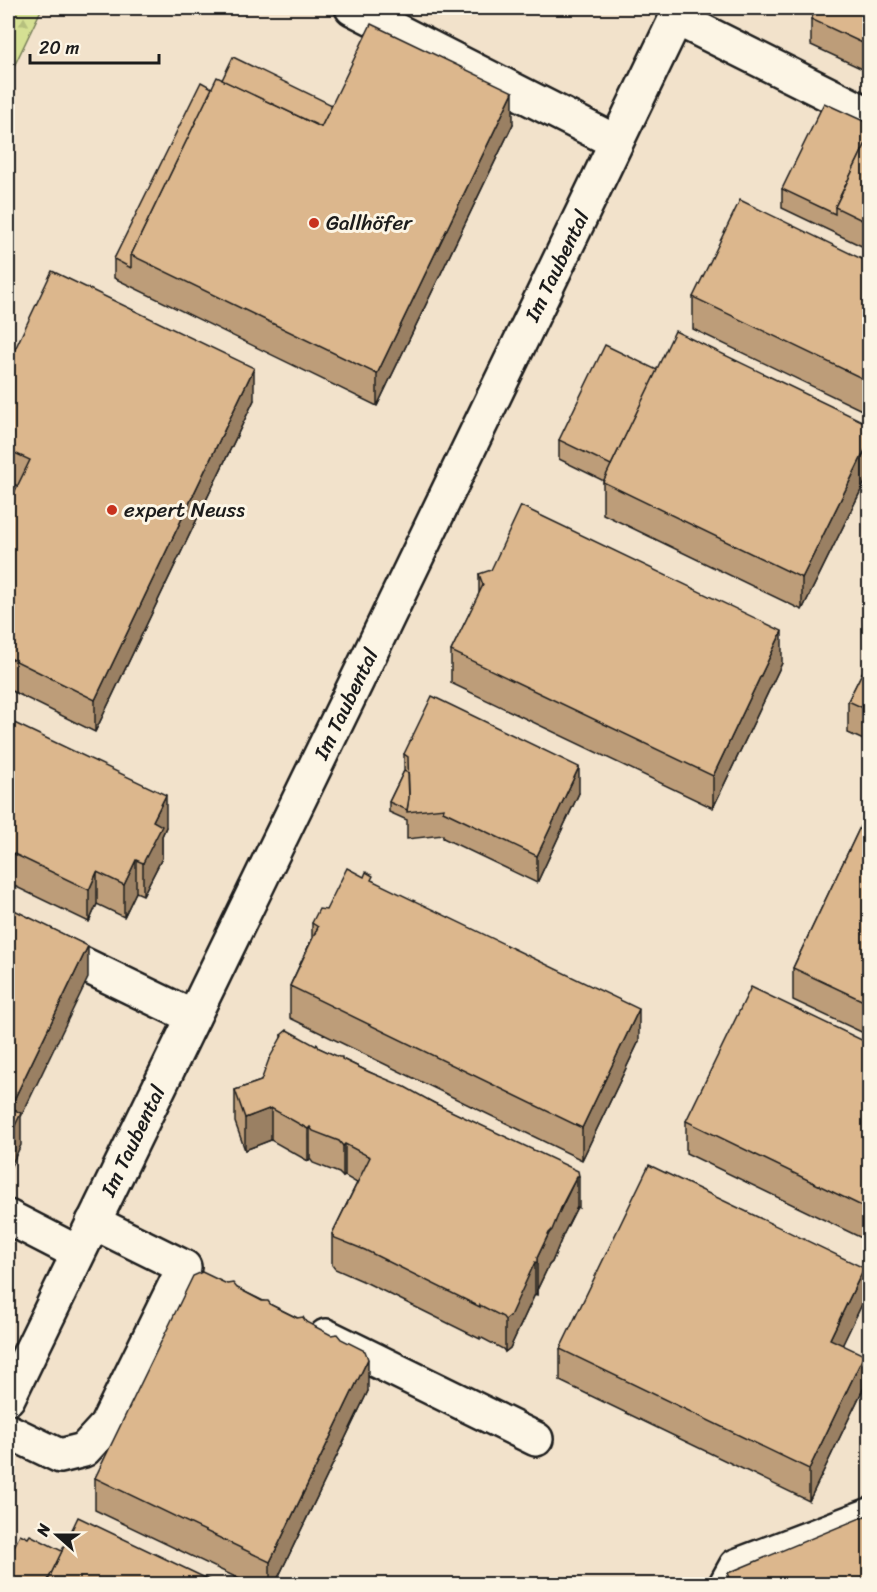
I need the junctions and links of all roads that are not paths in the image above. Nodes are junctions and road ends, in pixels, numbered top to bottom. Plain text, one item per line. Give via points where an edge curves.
1 (352, 8) edge
2 (678, 13) edge
3 (870, 115) edge
4 (616, 142) junction
5 (8, 928) edge
6 (193, 1017) junction
7 (8, 1217) edge
8 (93, 1222) junction
9 (78, 1252) junction
10 (302, 1324) edge
11 (8, 1398) edge
12 (8, 1431) edge
13 (536, 1439) dead end
14 (870, 1515) edge
15 (726, 1584) edge

1 - 4 street
2 - 3 street
2 - 4 street, Im Taubental
4 - 6 street, Im Taubental
5 - 6 street
6 - 8 street, Im Taubental
7 - 9 street
8 - 9 street, Im Taubental
8 - 12 street via 195,1272 106,1426 84,1450 60,1456
9 - 11 street, Im Taubental
10 - 13 street
14 - 15 street via 736,1566

